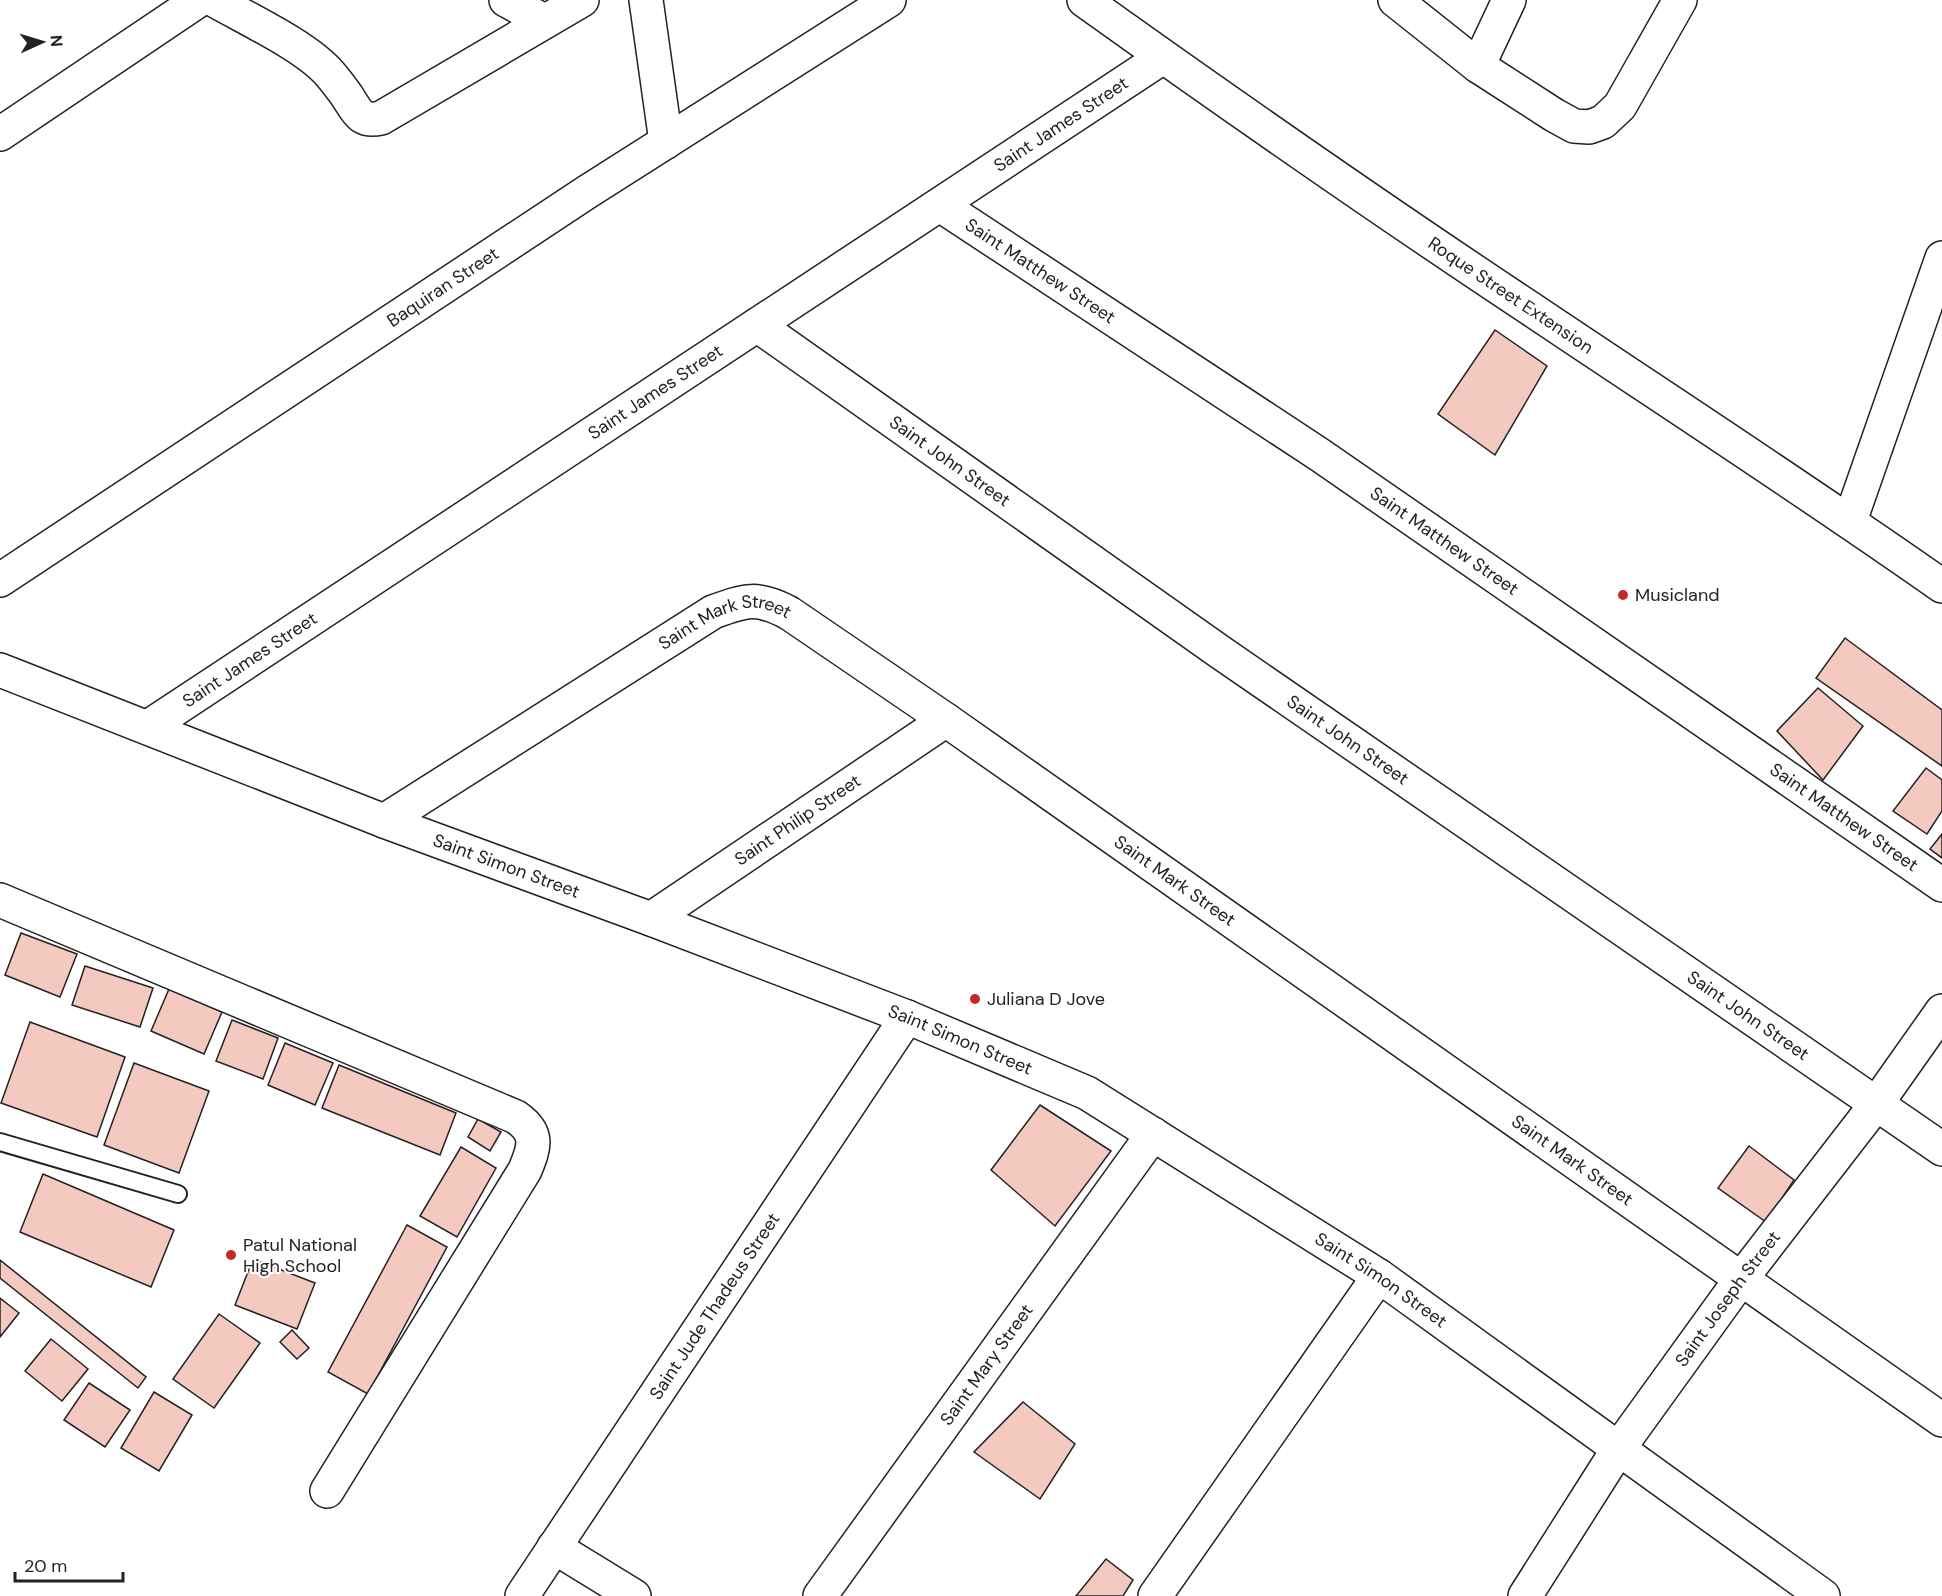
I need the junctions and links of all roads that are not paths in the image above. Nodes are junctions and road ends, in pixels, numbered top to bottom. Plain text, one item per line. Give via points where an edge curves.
1 (199, 0) edge
2 (214, 0) edge
3 (506, 0) edge
4 (582, 0) edge
5 (646, 0) edge
6 (889, 0) edge
7 (1084, 0) edge
8 (1395, 0) edge
9 (1509, 0) edge
10 (1680, 0) edge
11 (544, 21) junction
12 (1163, 57) junction
13 (1478, 66) junction
14 (0, 134) edge
15 (666, 142) junction
16 (940, 205) junction
17 (1942, 258) edge
18 (757, 325) junction
19 (1850, 521) junction
20 (0, 579) edge
21 (1942, 586) edge
22 (0, 670) edge
23 (946, 720) junction
24 (148, 727) junction
25 (384, 821) junction
26 (1942, 885) edge
27 (0, 900) edge
28 (651, 919) junction
29 (1942, 1011) edge
30 (907, 1017) junction
31 (1877, 1103) junction
32 (1153, 1134) junction
33 (0, 1142) edge
34 (1942, 1149) edge
35 (178, 1194) dead end
36 (1379, 1276) junction
37 (1741, 1279) junction
38 (1942, 1420) edge
39 (1619, 1448) junction
40 (327, 1491) dead end
41 (554, 1547) junction
42 (522, 1596) edge
43 (634, 1596) edge
44 (820, 1596) edge
45 (1155, 1596) edge
46 (1524, 1596) edge
47 (1823, 1596) edge

1 - 14 street
2 - 11 street via 297,48 328,72 355,110 371,121
3 - 11 street
4 - 11 street
5 - 15 street
6 - 15 street, Baquiran Street
7 - 12 street, Roque Street Extension
8 - 13 street
9 - 13 street
10 - 13 street via 1620,106 1603,122 1589,127 1574,126
12 - 16 street, Saint James Street
12 - 19 street, Roque Street Extension
15 - 20 street, Baquiran Street
16 - 18 street, Saint James Street
16 - 26 street, Saint Matthew Street via 1320,455
17 - 19 street
18 - 24 street, Saint James Street
18 - 31 street, Saint John Street via 1220,652
19 - 21 street, Roque Street Extension
22 - 24 street, Saint Simon Street
23 - 25 street, Saint Mark Street via 789,613 771,603 751,601 713,612
23 - 28 street, Saint Philip Street
23 - 37 street, Saint Mark Street
24 - 25 street, Saint Simon Street
25 - 28 street, Saint Simon Street
27 - 40 street via 516,1116 533,1134 534,1145 525,1170
28 - 30 street, Saint Simon Street
29 - 31 street, Saint Joseph Street
30 - 32 street, Saint Simon Street via 1087,1093
30 - 41 street, Saint Jude Thadeus Street
31 - 34 street, Saint John Street
31 - 37 street, Saint Joseph Street
32 - 36 street, Saint Simon Street
32 - 44 street, Saint Mary Street
33 - 35 lane
36 - 39 street, Saint Simon Street
36 - 45 street
37 - 38 street, Saint Mark Street
37 - 39 street, Saint Joseph Street
39 - 46 street, Saint Joseph Street
39 - 47 street, Saint Simon Street
41 - 42 street, Saint Jude Thadeus Street
41 - 43 street

